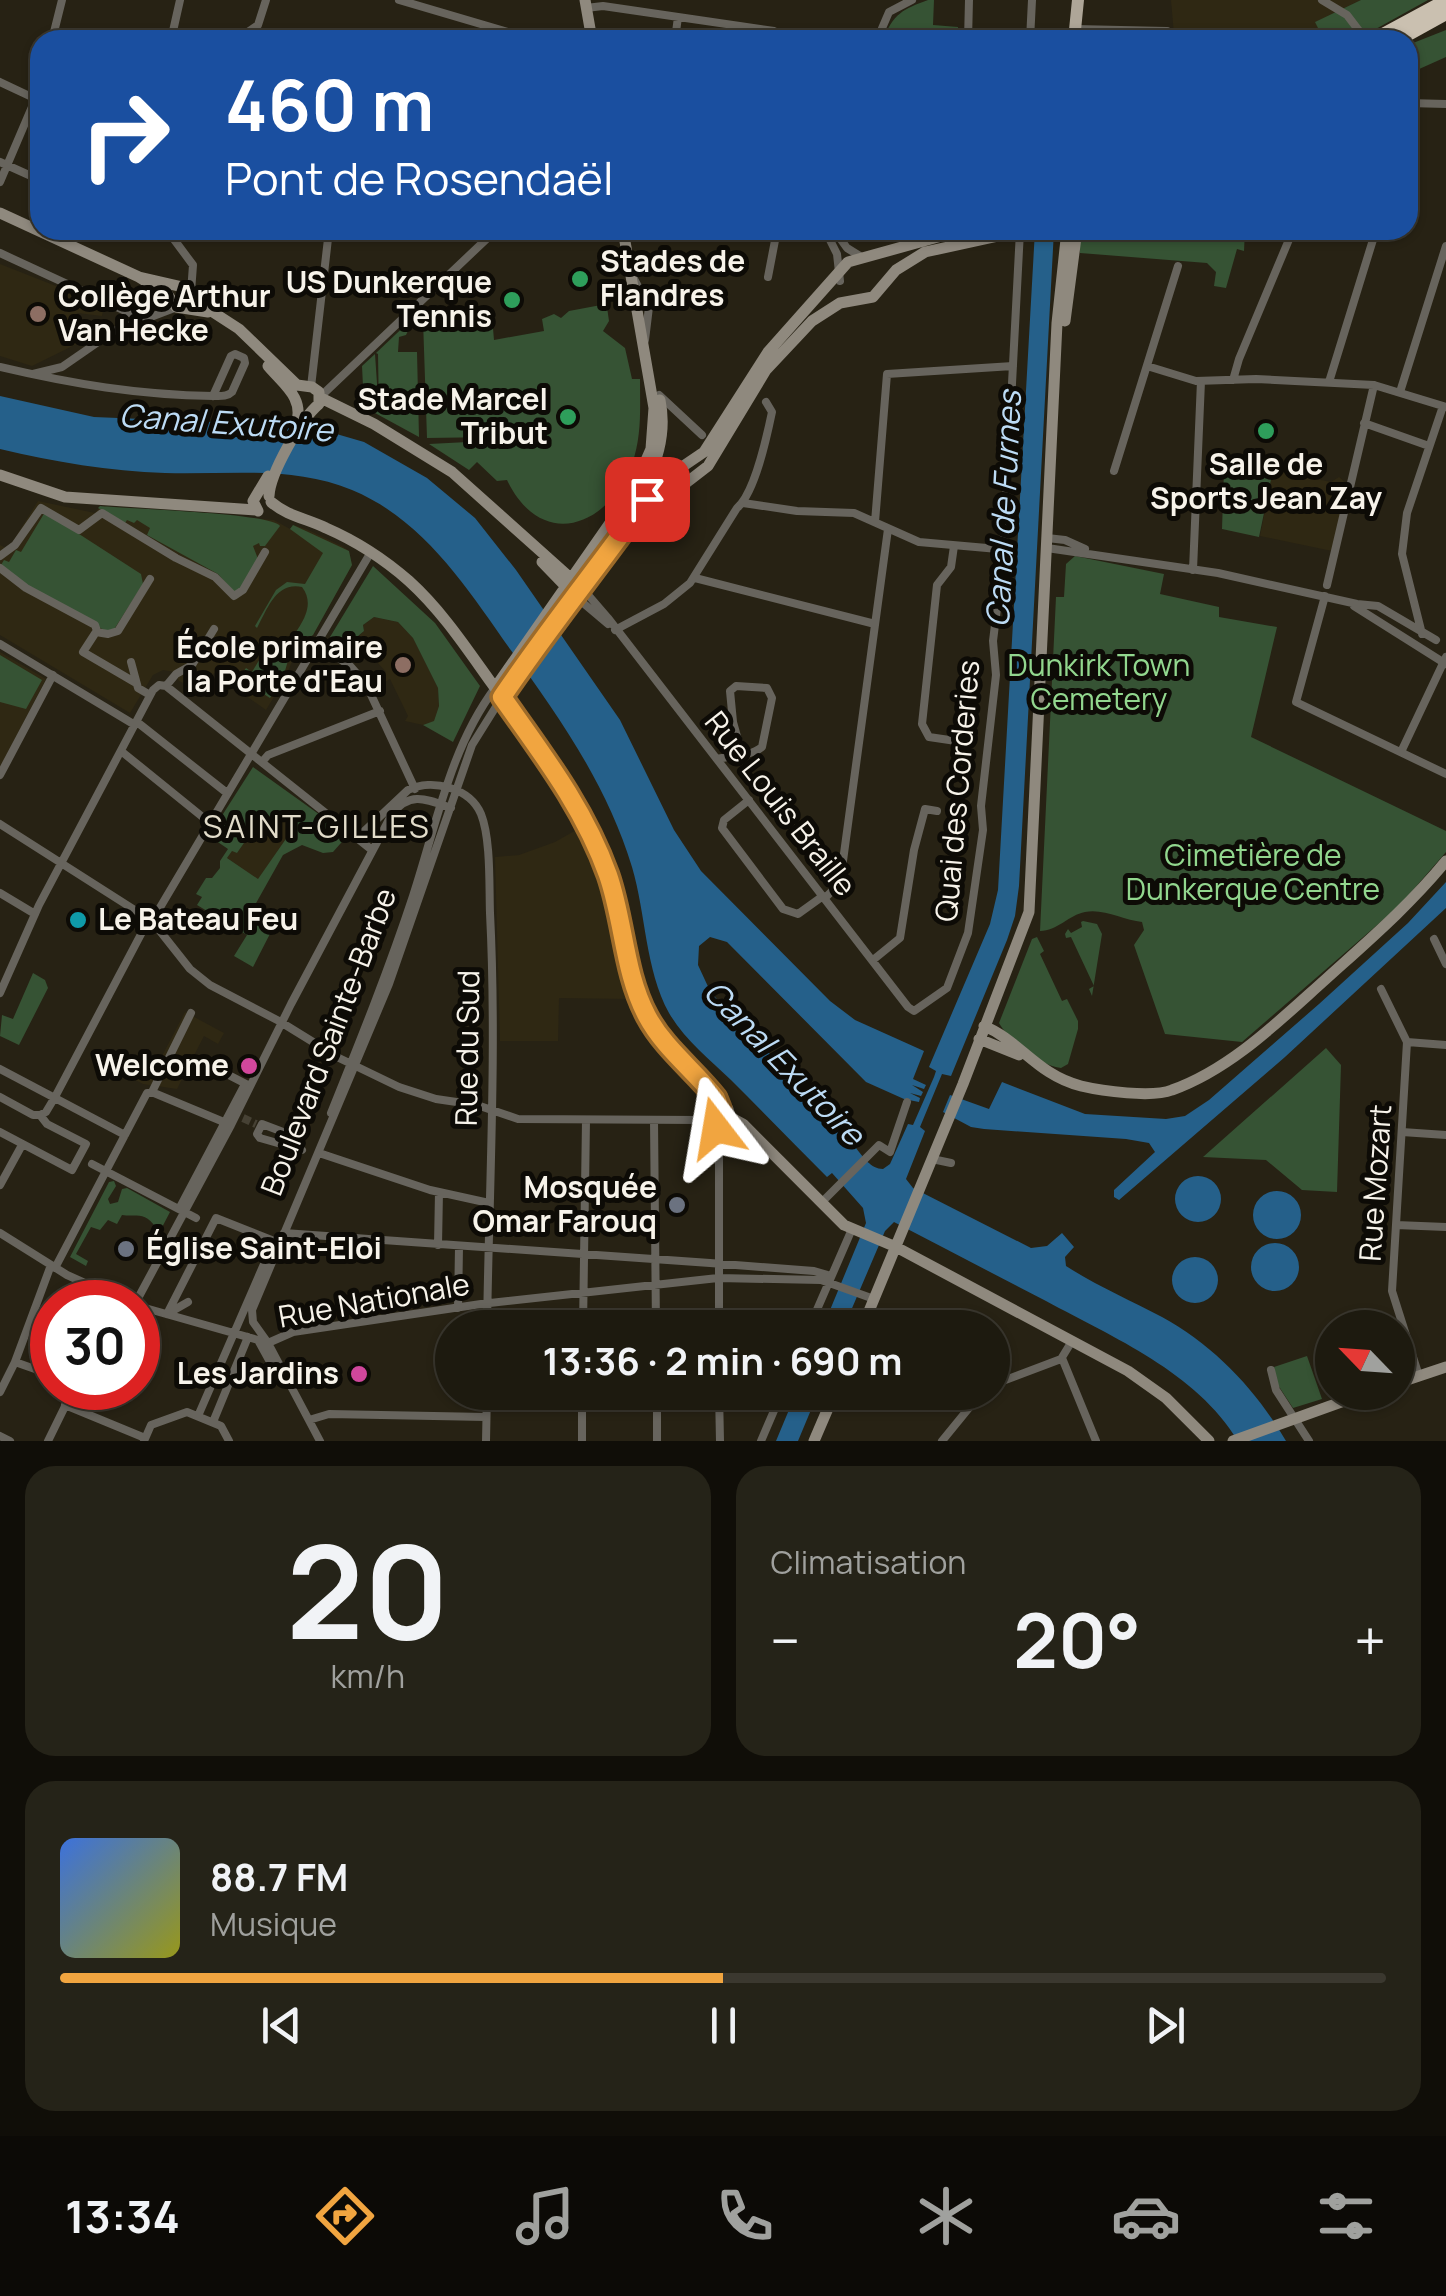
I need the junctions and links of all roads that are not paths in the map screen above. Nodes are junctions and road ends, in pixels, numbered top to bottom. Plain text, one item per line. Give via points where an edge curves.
1 (62, 0) edge
2 (180, 0) edge
3 (266, 0) edge
4 (399, 0) edge
5 (912, 0) edge
6 (969, 0) edge
7 (1032, 0) edge
8 (1081, 0) edge
9 (1322, 0) edge
10 (1446, 1) edge
11 (585, 4) edge
12 (1446, 13) edge
13 (678, 17) junction
14 (1446, 25) edge
15 (54, 30) edge
16 (172, 30) edge
17 (251, 30) edge
18 (501, 30) edge
19 (590, 30) edge
20 (676, 30) edge
21 (770, 30) edge
22 (881, 30) edge
23 (968, 30) edge
24 (1030, 30) edge
25 (1078, 30) edge
26 (1361, 30) edge
27 (1385, 30) edge
28 (1415, 30) edge
29 (1418, 37) edge
30 (0, 82) edge
31 (30, 96) edge
32 (1418, 102) edge
33 (1446, 104) edge
34 (30, 111) edge
35 (4, 164) edge
36 (30, 176) edge
37 (0, 182) edge
38 (0, 214) edge
39 (30, 228) edge
40 (56, 240) edge
41 (174, 240) edge
42 (327, 240) edge
43 (485, 240) edge
44 (625, 240) edge
45 (776, 240) edge
46 (830, 240) edge
47 (841, 240) edge
48 (929, 240) edge
49 (977, 240) edge
50 (1021, 240) edge
51 (1066, 240) edge
52 (1076, 240) edge
53 (1289, 240) edge
54 (1373, 240) edge
55 (1446, 246) edge
56 (0, 253) edge
57 (865, 259) junction
58 (1443, 264) edge
59 (1178, 266) dead end
60 (840, 276) junction
61 (768, 277) dead end
62 (880, 289) junction
63 (180, 296) junction
64 (854, 300) junction
65 (140, 321) junction
66 (1014, 366) junction
67 (1146, 366) junction
68 (0, 367) edge
69 (345, 372) junction
70 (30, 374) junction
71 (1233, 380) junction
72 (1200, 381) junction
73 (335, 382) junction
74 (1328, 382) junction
75 (1374, 385) junction
76 (1400, 392) junction
77 (656, 395) junction
78 (213, 396) junction
79 (309, 401) junction
80 (766, 402) dead end
81 (1444, 406) edge
82 (345, 410) junction
83 (1364, 424) junction
84 (702, 434) dead end
85 (395, 437) junction
86 (1430, 446) junction
87 (652, 458) junction
88 (1114, 471) dead end
89 (672, 472) junction
90 (0, 474) edge
91 (650, 476) junction
92 (633, 490) junction
93 (662, 490) junction
94 (263, 497) junction
95 (743, 503) junction
96 (875, 522) junction
97 (888, 529) junction
98 (1050, 543) junction
99 (954, 546) junction
100 (998, 549) junction
101 (265, 552) dead end
102 (370, 552) junction
103 (0, 556) edge
104 (0, 568) edge
105 (1193, 570) junction
106 (150, 578) dead end
107 (695, 578) junction
108 (574, 588) junction
109 (1326, 590) junction
110 (1341, 600) junction
111 (1380, 607) junction
112 (1375, 617) junction
113 (875, 624) junction
114 (214, 629) dead end
115 (615, 630) junction
116 (97, 631) junction
117 (1422, 634) junction
118 (1442, 639) edge
119 (317, 643) junction
120 (0, 644) edge
121 (1442, 658) edge
122 (131, 662) dead end
123 (53, 676) junction
124 (136, 683) junction
125 (166, 686) junction
126 (499, 693) junction
127 (150, 695) junction
128 (380, 711) junction
129 (136, 723) junction
130 (956, 740) dead end
131 (121, 751) junction
132 (741, 752) junction
133 (1401, 752) junction
134 (252, 754) junction
135 (716, 757) junction
136 (262, 762) junction
137 (0, 774) edge
138 (1446, 774) edge
139 (414, 787) junction
140 (451, 790) junction
141 (228, 793) junction
142 (412, 798) junction
143 (749, 800) junction
144 (446, 806) junction
145 (937, 811) dead end
146 (210, 823) junction
147 (0, 824) edge
148 (357, 838) junction
149 (372, 850) junction
150 (1446, 861) edge
151 (61, 862) junction
152 (0, 894) edge
153 (824, 897) junction
154 (34, 914) junction
155 (151, 919) junction
156 (1434, 939) dead end
157 (873, 960) junction
158 (1446, 964) edge
159 (1, 988) edge
160 (1381, 989) dead end
161 (908, 1007) joint
162 (191, 1012) dead end
163 (283, 1024) junction
164 (987, 1027) junction
165 (981, 1040) junction
166 (1407, 1042) junction
167 (1446, 1045) edge
168 (1028, 1059) junction
169 (354, 1065) junction
170 (0, 1068) edge
171 (217, 1068) dead end
172 (248, 1085) junction
173 (154, 1093) junction
174 (55, 1097) junction
175 (0, 1098) edge
176 (907, 1102) dead end
177 (490, 1110) junction
178 (40, 1115) junction
179 (722, 1115) junction
180 (586, 1120) junction
181 (654, 1120) junction
182 (228, 1124) junction
183 (0, 1132) edge
184 (1402, 1132) junction
185 (125, 1135) junction
186 (1446, 1135) edge
187 (22, 1145) junction
188 (302, 1150) junction
189 (316, 1154) junction
190 (932, 1158) junction
191 (952, 1163) dead end
192 (92, 1164) dead end
193 (106, 1172) junction
194 (0, 1184) edge
195 (440, 1192) junction
196 (821, 1203) junction
197 (489, 1204) junction
198 (181, 1210) junction
199 (204, 1222) junction
200 (1396, 1224) junction
201 (1446, 1227) edge
202 (854, 1230) junction
203 (0, 1232) edge
204 (284, 1234) junction
205 (279, 1243) junction
206 (891, 1245) junction
207 (438, 1246) junction
208 (460, 1247) junction
209 (488, 1250) junction
210 (584, 1256) junction
211 (655, 1261) junction
212 (718, 1264) junction
213 (53, 1266) junction
214 (718, 1278) junction
215 (78, 1280) edge
216 (150, 1280) edge
217 (832, 1280) junction
218 (656, 1286) junction
219 (584, 1294) junction
220 (869, 1298) junction
221 (188, 1302) dead end
222 (488, 1304) junction
223 (458, 1308) junction
224 (488, 1310) edge
225 (584, 1310) edge
226 (656, 1310) edge
227 (718, 1310) edge
228 (818, 1310) edge
229 (866, 1310) edge
230 (160, 1312) edge
231 (168, 1314) junction
232 (233, 1332) junction
233 (259, 1340) junction
234 (1072, 1340) junction
235 (273, 1358) dead end
236 (1062, 1358) junction
237 (12, 1362) junction
238 (30, 1369) edge
239 (1270, 1370) dead end
240 (1446, 1370) edge
241 (1010, 1378) edge
242 (1419, 1378) junction
243 (1415, 1380) edge
244 (0, 1392) edge
245 (63, 1410) edge
246 (76, 1410) edge
247 (486, 1410) edge
248 (582, 1410) edge
249 (657, 1410) edge
250 (719, 1410) edge
251 (774, 1410) edge
252 (827, 1410) edge
253 (968, 1410) edge
254 (1322, 1410) edge
255 (1328, 1410) edge
256 (198, 1416) junction
257 (486, 1417) junction
258 (309, 1420) junction
259 (213, 1422) junction
260 (1290, 1422) junction
261 (0, 1436) edge
262 (762, 1439) edge
263 (946, 1439) edge
264 (144, 1440) edge
265 (10, 1441) edge
266 (48, 1441) edge
267 (229, 1441) edge
268 (320, 1441) edge
269 (486, 1441) edge
270 (582, 1441) edge
271 (657, 1441) edge
272 (720, 1441) edge
273 (814, 1441) edge
274 (1096, 1441) edge
275 (1209, 1441) edge
276 (1232, 1441) edge
277 (1249, 1441) edge
278 (1309, 1441) edge

1 - 15 street
2 - 16 street
3 - 17 street
4 - 18 street
5 - 22 street via 889,12
6 - 23 street
7 - 24 street
8 - 25 main road
9 - 26 street
10 - 27 highway
11 - 13 street
11 - 19 main road
12 - 28 highway
13 - 20 street
13 - 21 street
14 - 29 highway
30 - 31 street
32 - 33 street
34 - 35 street
35 - 36 street
35 - 37 street
38 - 39 main road
40 - 63 main road
41 - 63 street via 194,270
42 - 79 street
43 - 69 street
44 - 77 main road
45 - 61 street
46 - 60 street
47 - 57 street
48 - 57 main road
49 - 62 main road via 924,252
50 - 66 street, Quai des Corderies
51 - 98 main road
52 - 98 main road
53 - 71 street
54 - 74 street
55 - 58 street
56 - 65 street
57 - 60 main road via 850,261
57 - 62 main road via 880,270
58 - 76 street
59 - 67 street
60 - 64 main road
60 - 89 main road via 768,352 704,452
62 - 64 main road
63 - 65 street
63 - 79 main road via 248,338
64 - 93 main road via 829,309 784,348 703,471
65 - 70 street via 62,367
66 - 96 street via 887,374
66 - 100 street, Quai des Corderies via 1004,540
67 - 72 street
67 - 88 street
68 - 70 street
69 - 73 street
69 - 79 street
70 - 78 street via 116,392
71 - 72 street
71 - 74 street
72 - 105 street
73 - 79 street
73 - 82 street via 334,397
74 - 75 street
75 - 76 street
75 - 83 street
76 - 81 street
77 - 84 street
77 - 87 main road
78 - 78 street via 232,354 244,358 232,392
79 - 82 main road
79 - 85 main road
79 - 94 main road
80 - 95 street via 772,412 764,455
81 - 86 street
82 - 85 main road
83 - 86 street
83 - 109 street
85 - 108 main road via 455,474
86 - 117 street via 1407,513 1402,557
87 - 89 main road
87 - 91 main road
87 - 92 main road
89 - 91 main road
90 - 94 main road via 65,497 216,506
91 - 92 main road
91 - 93 main road
91 - 108 main road
92 - 108 main road
93 - 108 main road via 647,499
94 - 102 main road
95 - 96 street via 854,513
95 - 107 street
96 - 97 street
97 - 99 street via 914,541
97 - 113 street
98 - 105 street
98 - 164 main road via 1035,907
99 - 100 street
99 - 130 street via 952,565 937,585 922,724 929,737
100 - 161 street, Quai des Corderies via 1003,560 992,641 996,675 968,933 945,990 918,1010
101 - 103 street via 234,596 215,576 102,513 76,530 40,508
102 - 119 street
102 - 126 main road via 420,592
104 - 116 street
105 - 109 street
106 - 116 street via 118,631
107 - 113 street
107 - 115 street
108 - 115 street, Rue Louis Braille
108 - 126 main road, Boulevard Sainte-Barbe
109 - 110 street
109 - 133 street via 1296,702
110 - 111 street
110 - 112 street
111 - 112 street
111 - 117 street
112 - 121 street
113 - 153 street via 840,883
114 - 125 street via 192,665
115 - 135 street, Rue Louis Braille
116 - 124 street via 83,652
117 - 118 street
118 - 121 street via 1431,647
119 - 128 street via 355,671
119 - 134 street
120 - 123 street
121 - 133 street
122 - 124 street
123 - 129 street
123 - 137 street
124 - 127 street
125 - 127 street
125 - 134 street
126 - 140 street, Boulevard Sainte-Barbe
126 - 140 street, Boulevard Sainte-Barbe via 471,727
126 - 179 main road via 562,781 592,837 647,1016 715,1095
127 - 129 street
128 - 136 street
128 - 139 street
129 - 131 street
129 - 141 street
131 - 146 street
131 - 151 street
132 - 132 street via 763,744 768,689 730,691
132 - 135 street
133 - 138 street
134 - 136 street
134 - 141 street
135 - 143 street, Rue Louis Braille
136 - 148 street
139 - 140 street
139 - 142 street
139 - 148 street
140 - 144 street, Boulevard Sainte-Barbe
140 - 177 street, Rue du Sud via 477,808 484,832 492,951
141 - 146 street
142 - 144 street
142 - 149 street via 394,810
143 - 153 street, Rue Louis Braille
143 - 153 street via 722,828 783,909 798,914
144 - 169 street, Boulevard Sainte-Barbe via 399,956
145 - 157 street via 925,809 900,938
146 - 155 street
147 - 151 street
148 - 149 street
149 - 163 street
150 - 168 main road via 1399,914 1252,1044 1177,1088 1090,1088
151 - 154 street
151 - 155 street
152 - 154 street
153 - 157 street, Rue Louis Braille
154 - 159 street
155 - 163 street via 200,978
155 - 174 street
156 - 158 street
157 - 161 street, Rue Louis Braille
160 - 166 street, Rue Mozart
162 - 173 street
163 - 169 street
163 - 172 street
164 - 165 main road
164 - 168 main road
165 - 168 main road
165 - 190 main road
166 - 167 street
166 - 184 street, Rue Mozart
169 - 177 street via 424,1096
169 - 189 street, Boulevard Sainte-Barbe
170 - 174 street
171 - 172 street
172 - 182 street
173 - 182 street
173 - 185 street via 145,1096
174 - 178 street
174 - 185 street
175 - 178 street
176 - 196 street via 890,1152 879,1145
177 - 180 street via 518,1119
177 - 197 street, Rue du Sud
178 - 187 street via 86,1144 80,1158 72,1170
179 - 181 street
179 - 196 main road via 742,1124
179 - 212 street
180 - 181 street
180 - 210 street
181 - 211 street
182 - 198 street
183 - 187 street
184 - 186 street
184 - 200 street, Rue Mozart
185 - 193 street
187 - 194 street
188 - 188 street via 290,1135 258,1125 260,1138
188 - 189 street
189 - 195 street
189 - 204 street, Boulevard Sainte-Barbe
190 - 191 street
190 - 206 main road
192 - 193 street
193 - 198 street
193 - 213 street
195 - 197 street
195 - 207 street
196 - 202 main road
197 - 209 street, Rue du Sud
198 - 199 street
198 - 216 street
199 - 205 street via 216,1218
199 - 231 street
200 - 201 street
200 - 242 street, Rue Mozart via 1392,1294
202 - 206 main road
202 - 217 street
203 - 213 street
204 - 205 street, Boulevard Sainte-Barbe
204 - 207 street
205 - 232 street
205 - 233 street via 251,1312
206 - 220 main road
206 - 234 main road
207 - 208 street
208 - 209 street
208 - 223 street
209 - 210 street
209 - 222 street, Rue du Sud
210 - 211 street
210 - 219 street
211 - 212 street
211 - 218 street
212 - 214 street
212 - 217 street via 817,1272
213 - 215 street
213 - 237 street
214 - 217 street, Rue Nationale
214 - 218 street, Rue Nationale
214 - 227 street
217 - 220 street
217 - 228 street
218 - 219 street, Rue Nationale
218 - 226 street
219 - 222 street, Rue Nationale
219 - 225 street
220 - 229 main road
221 - 231 street
222 - 223 street, Rue Nationale
222 - 224 street, Rue du Sud
223 - 233 street, Rue Nationale
230 - 231 street
231 - 232 street
232 - 233 street
232 - 256 street
233 - 235 street
233 - 258 street
233 - 259 street
234 - 236 street
234 - 275 main road via 1154,1388
236 - 241 street
236 - 274 street
237 - 238 street
237 - 244 street
239 - 260 street
240 - 242 main road
242 - 243 main road
245 - 266 street
246 - 264 street
247 - 257 street
248 - 270 street
249 - 271 street
250 - 272 street
251 - 262 street
252 - 273 main road
253 - 263 street
254 - 260 main road
255 - 260 main road
256 - 259 street
256 - 264 street via 186,1412 153,1424
257 - 258 street via 329,1414
257 - 269 street
258 - 268 street
259 - 267 street
260 - 276 main road
260 - 277 main road
260 - 278 street
261 - 265 street

